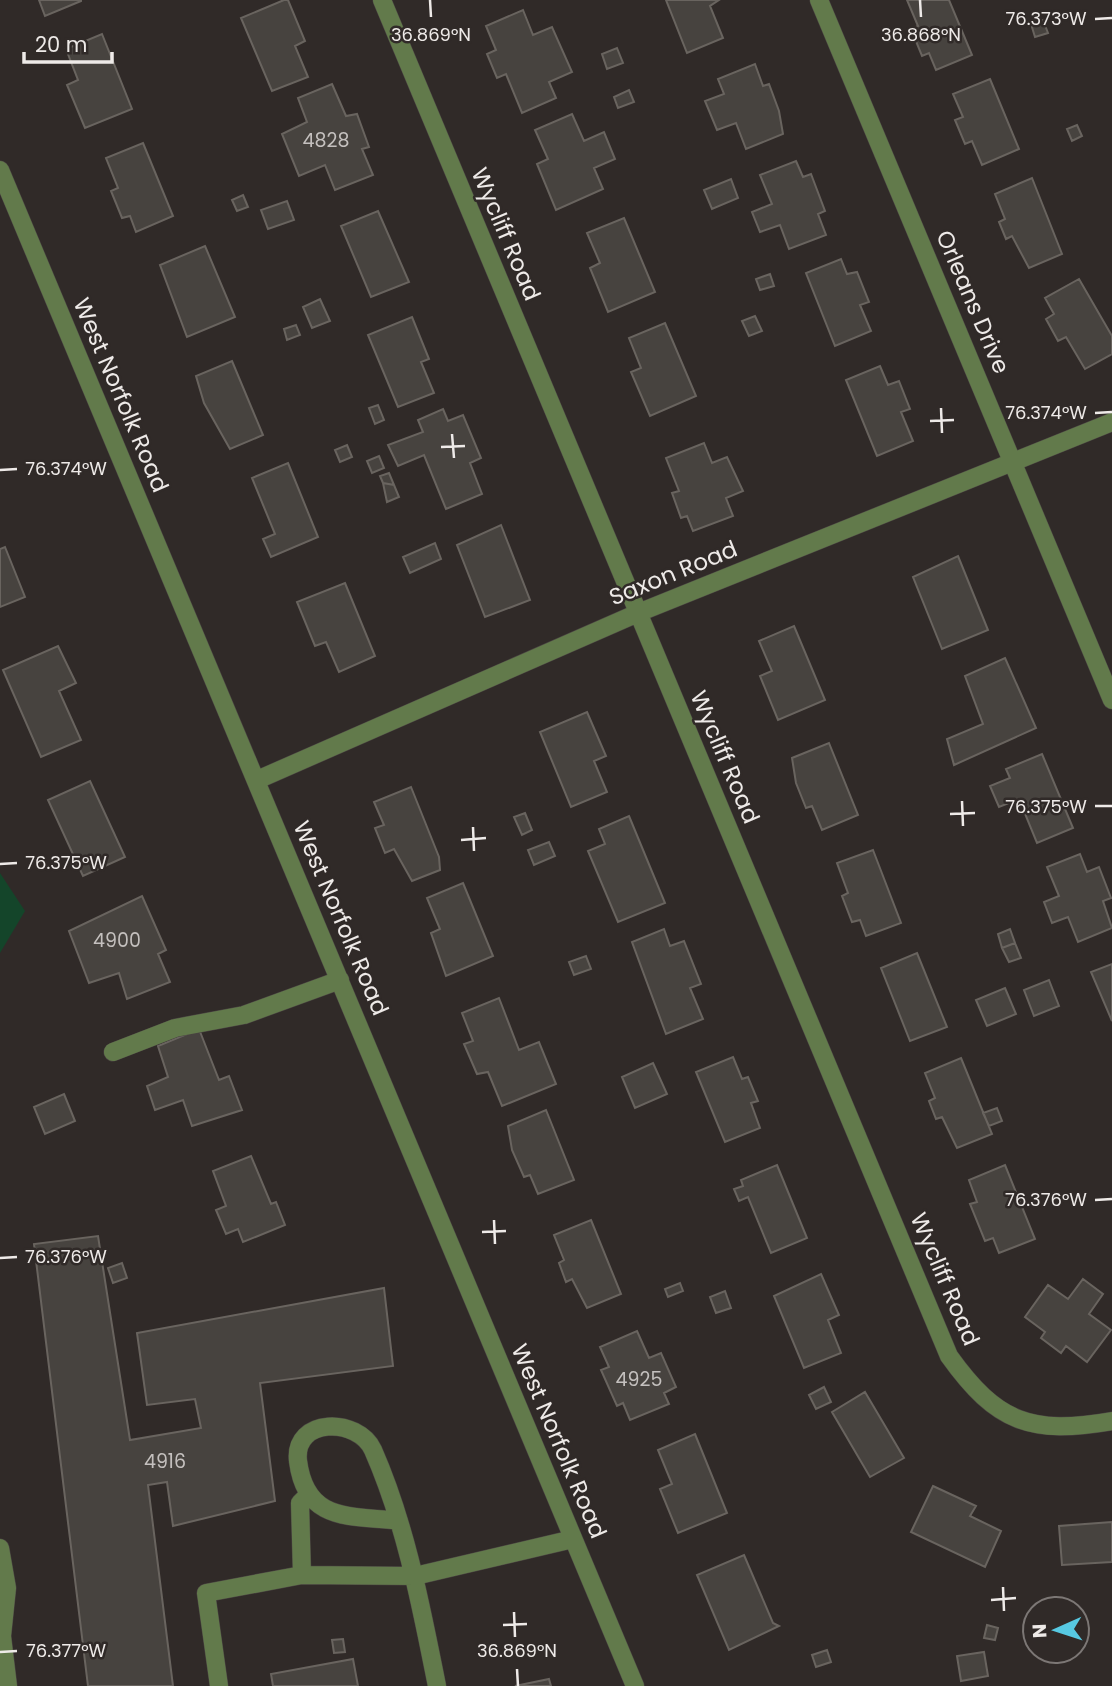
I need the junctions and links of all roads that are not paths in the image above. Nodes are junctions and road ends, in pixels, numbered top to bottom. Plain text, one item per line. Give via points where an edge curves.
1 (382, 0) edge
2 (819, 0) edge
3 (0, 170) edge
4 (1112, 422) edge
5 (1013, 462) junction
6 (638, 613) junction
7 (1112, 700) edge
8 (257, 780) junction
9 (340, 979) junction
10 (113, 1052) dead end
11 (1112, 1422) edge
12 (308, 1495) junction
13 (398, 1521) junction
14 (573, 1539) junction
15 (0, 1548) edge
16 (302, 1575) junction
17 (415, 1576) junction
18 (8, 1686) edge
19 (219, 1686) edge
20 (437, 1686) edge
21 (635, 1686) edge

1 - 6 street, Wycliff Road
2 - 5 street, Orleans Drive
3 - 8 street, West Norfolk Road
4 - 5 street, Saxon Road
5 - 6 street, Saxon Road
5 - 7 street, Orleans Drive
6 - 8 street, Saxon Road
6 - 11 street, Wycliff Road via 949,1356 973,1390 1017,1419 1045,1427 1075,1428
8 - 9 street, West Norfolk Road
9 - 10 street via 244,1014 175,1028
9 - 14 street, West Norfolk Road
12 - 13 street via 330,1513
12 - 13 street via 298,1461 299,1447 306,1435 321,1427 345,1427 371,1447
12 - 16 street via 300,1503
13 - 17 street
14 - 17 street
14 - 21 street, West Norfolk Road
15 - 18 street via 7,1588 2,1636
16 - 17 street
16 - 19 street via 206,1593
17 - 20 street

